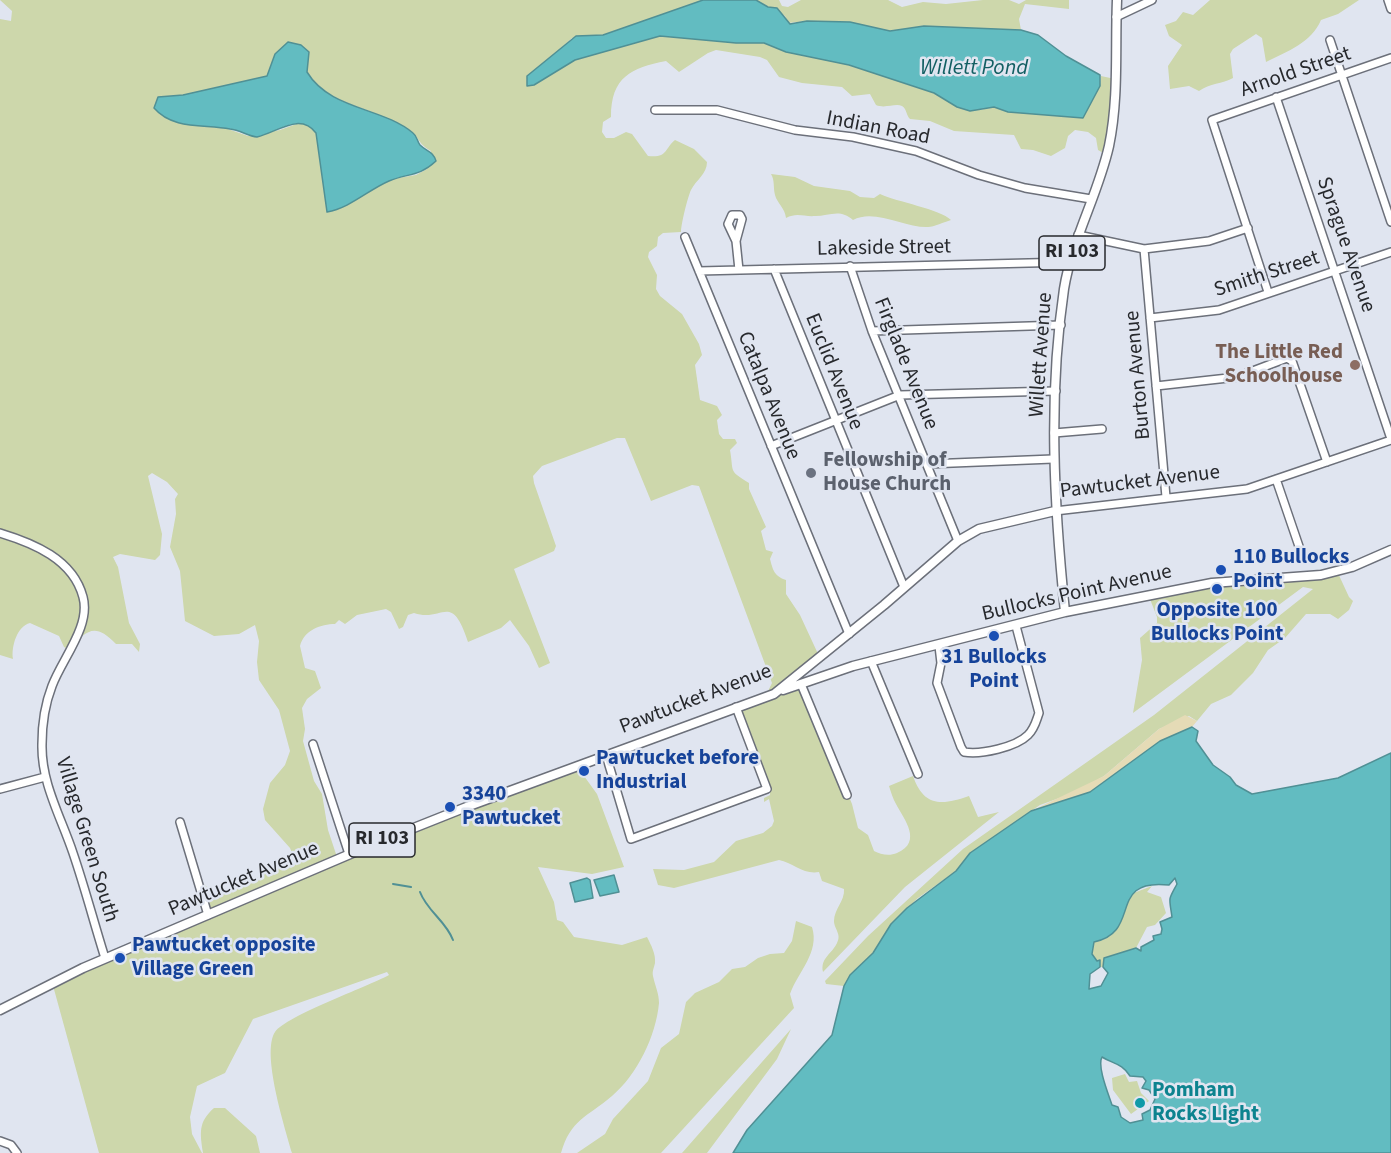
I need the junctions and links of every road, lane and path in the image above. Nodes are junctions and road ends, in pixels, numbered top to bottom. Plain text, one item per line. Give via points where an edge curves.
1 (1117, 0) edge
2 (1152, 0) edge
3 (1388, 0) edge
4 (1391, 9) edge
5 (1116, 17) junction
6 (1330, 40) dead end
7 (1391, 58) edge
8 (1341, 75) junction
9 (1276, 97) junction
10 (655, 110) dead end
11 (1091, 199) junction
12 (1391, 222) edge
13 (1248, 228) junction
14 (1078, 235) junction
15 (685, 237) dead end
16 (736, 242) dead end
17 (1144, 249) junction
18 (1391, 252) edge
19 (1070, 261) junction
20 (850, 266) junction
21 (774, 269) junction
22 (739, 270) junction
23 (1336, 270) junction
24 (699, 271) junction
25 (1268, 292) junction
26 (1150, 318) junction
27 (1061, 325) junction
28 (872, 331) junction
29 (1156, 386) junction
30 (1056, 391) junction
31 (900, 395) junction
32 (835, 421) junction
33 (1102, 429) dead end
34 (1054, 433) junction
35 (1391, 440) edge
36 (771, 446) junction
37 (1053, 459) junction
38 (1327, 462) junction
39 (928, 464) junction
40 (1276, 479) junction
41 (1166, 497) junction
42 (1054, 511) junction
43 (0, 533) edge
44 (958, 541) junction
45 (1391, 550) edge
46 (1303, 558) dead end
47 (904, 587) junction
48 (1065, 612) junction
49 (1016, 626) junction
50 (849, 634) junction
51 (939, 646) junction
52 (822, 655) junction
53 (871, 661) junction
54 (830, 672) junction
55 (800, 680) junction
56 (774, 694) joint
57 (736, 707) junction
58 (313, 744) dead end
59 (606, 755) junction
60 (918, 774) dead end
61 (45, 777) junction
62 (0, 789) edge
63 (847, 795) dead end
64 (180, 822) dead end
65 (349, 854) junction
66 (208, 915) junction
67 (105, 958) junction
68 (0, 1010) edge
69 (0, 1141) edge
70 (17, 1153) edge

1 - 5 main road, Willett Avenue / RI 103
2 - 5 street
3 - 4 street
5 - 11 main road, Willett Avenue / RI 103 via 1111,135
6 - 8 street
7 - 8 street, Arnold Street
8 - 9 street, Arnold Street
8 - 12 street
9 - 13 street, Arnold Street via 1212,120
9 - 23 street, Sprague Avenue
10 - 11 street, Indian Road via 717,110 795,130 853,137 916,151 1025,188
11 - 14 main road, Willett Avenue / RI 103
13 - 17 street via 1209,241
13 - 25 street
14 - 17 street
14 - 19 main road, Willett Avenue / RI 103
15 - 24 street, Catalpa Avenue
16 - 22 street
17 - 26 street, Burton Avenue
18 - 23 street, Smith Street
19 - 20 street, Lakeside Street
19 - 27 main road, Willett Avenue / RI 103
20 - 21 street, Lakeside Street
20 - 28 street, Firglade Avenue
21 - 22 street, Lakeside Street
21 - 32 street, Euclid Avenue
22 - 24 street, Lakeside Street
23 - 25 street, Smith Street
23 - 35 street, Sprague Avenue
24 - 36 street, Catalpa Avenue
25 - 26 street, Smith Street via 1219,310
26 - 29 street, Burton Avenue
27 - 28 street
27 - 30 main road, Willett Avenue / RI 103
28 - 31 street, Firglade Avenue
29 - 38 street via 1237,377 1287,358 1292,361
29 - 41 street, Burton Avenue
30 - 31 street
30 - 34 main road, Willett Avenue / RI 103
31 - 32 street
31 - 39 street, Firglade Avenue
32 - 36 street
32 - 47 street, Euclid Avenue
33 - 34 street
34 - 37 main road, Willett Avenue / RI 103
35 - 38 street, Pawtucket Avenue
36 - 50 street, Catalpa Avenue
37 - 39 street
37 - 42 main road, Willett Avenue / RI 103
38 - 40 street, Pawtucket Avenue
39 - 44 street, Firglade Avenue
40 - 41 street, Pawtucket Avenue via 1247,489
40 - 46 street
41 - 42 street, Pawtucket Avenue
42 - 44 main road, Pawtucket Avenue / RI 103 via 979,528
42 - 48 main road, Willett Avenue / RI 103
43 - 61 street, Village Green South via 29,541 49,553 72,577 84,600 82,623 47,700 42,745
44 - 47 main road, Pawtucket Avenue / RI 103
45 - 48 main road, Bullocks Point Avenue via 1328,574 1212,583
47 - 50 main road, Pawtucket Avenue / RI 103
48 - 49 main road, Bullocks Point Avenue / RI 103
49 - 51 main road, Bullocks Point Avenue / RI 103
49 - 51 street via 1039,713 1026,737 998,747 971,753 961,747 937,683
50 - 52 main road, Pawtucket Avenue / RI 103
51 - 53 main road, Bullocks Point Avenue / RI 103
52 - 54 main road
52 - 55 main road, Pawtucket Avenue / RI 103
53 - 54 main road, Bullocks Point Avenue / RI 103
53 - 60 street
54 - 55 main road, Bullocks Point Avenue / RI 103
55 - 56 main road, Bullocks Point Avenue / RI 103
55 - 63 street
56 - 57 main road, Pawtucket Avenue / RI 103
57 - 59 main road, Pawtucket Avenue / RI 103
57 - 59 street via 767,789 631,839
58 - 65 street
59 - 65 main road, Pawtucket Avenue / RI 103
61 - 62 street
61 - 67 street, Village Green South via 79,870
64 - 66 street
65 - 66 main road, Pawtucket Avenue / RI 103
66 - 67 main road, Pawtucket Avenue / RI 103
67 - 68 main road, Pawtucket Avenue / RI 103
69 - 70 street via 11,1145

